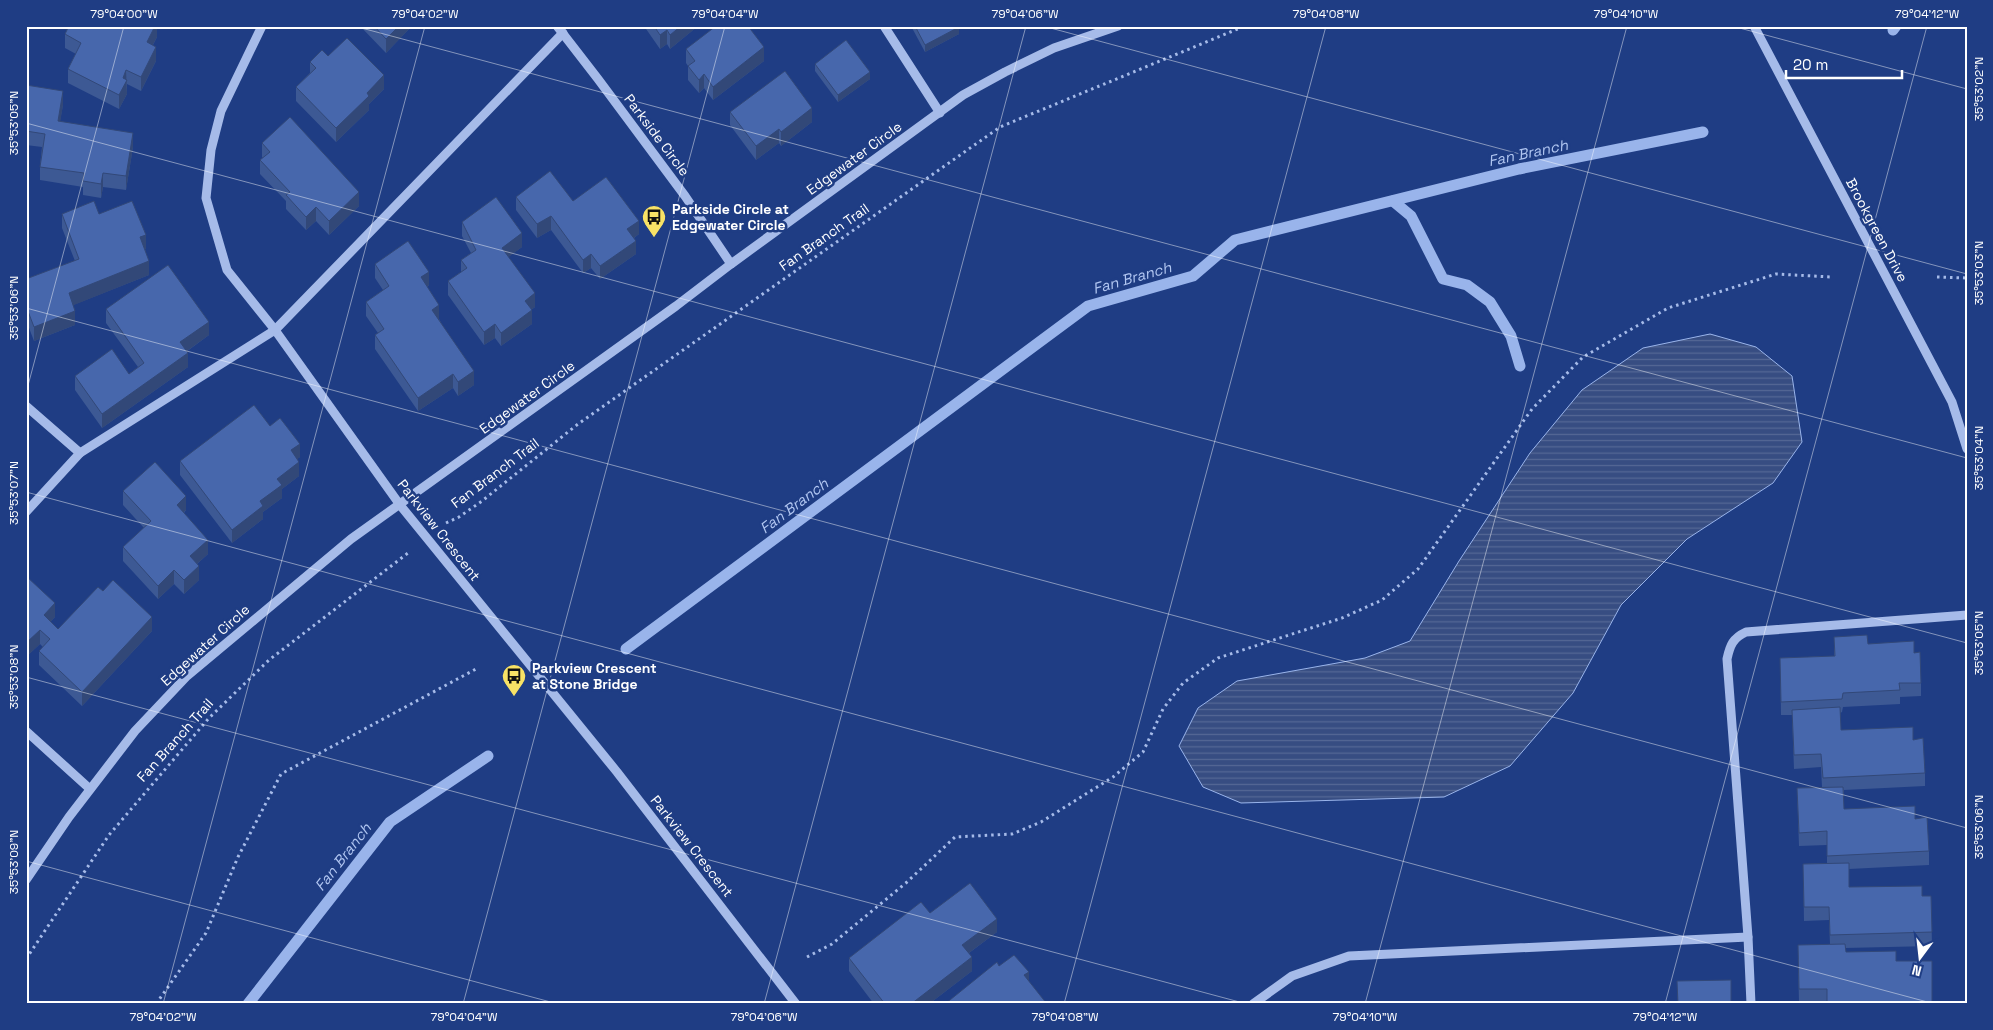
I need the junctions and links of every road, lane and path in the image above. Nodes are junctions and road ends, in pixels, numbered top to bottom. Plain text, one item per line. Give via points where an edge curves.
1 (262, 26) edge
2 (884, 26) edge
3 (1245, 26) edge
4 (1754, 26) edge
5 (1116, 27) edge
6 (560, 30) edge
7 (940, 113) junction
8 (731, 264) junction
9 (1831, 277) dead end
10 (1937, 277) dead end
11 (1967, 278) edge
12 (275, 330) junction
13 (26, 406) edge
14 (1967, 449) edge
15 (80, 453) junction
16 (400, 505) junction
17 (26, 512) edge
18 (448, 522) dead end
19 (405, 555) dead end
20 (1967, 615) edge
21 (476, 669) dead end
22 (26, 731) edge
23 (90, 789) junction
24 (26, 880) edge
25 (1748, 937) junction
26 (807, 958) dead end
27 (26, 959) edge
28 (156, 1004) edge
29 (796, 1004) edge
30 (1253, 1004) edge
31 (1751, 1004) edge

1 - 12 street, Parkview Crescent via 221,111 210,150 206,198 227,270
2 - 7 street
3 - 18 path, Fan Branch Trail via 1000,127 578,424 482,501
4 - 14 street, Brookgreen Drive via 1952,402
5 - 7 street, Edgewater Circle via 1054,48 963,95
6 - 8 street, Parkside Circle via 685,196
6 - 12 street
7 - 8 street, Edgewater Circle
8 - 16 street, Edgewater Circle
9 - 26 path via 1776,274 1668,308 1583,356 1532,410 1418,569 1382,600 1342,618 1218,658 1183,683 1163,708 1143,752 1113,777 1041,822 1012,834 955,838 832,944
10 - 11 path
12 - 15 street
12 - 16 street, Parkview Crescent
13 - 15 street
15 - 17 street
16 - 23 street, Edgewater Circle via 351,540 187,676 135,731
16 - 29 street, Parkview Crescent via 617,772
19 - 27 path, Fan Branch Trail via 269,660 209,718 109,835
20 - 25 street via 1746,632 1735,637 1727,659
21 - 28 path via 280,774 238,857 206,933
22 - 23 street
23 - 24 street, Edgewater Circle
25 - 30 street via 1349,956 1292,976
25 - 31 street

